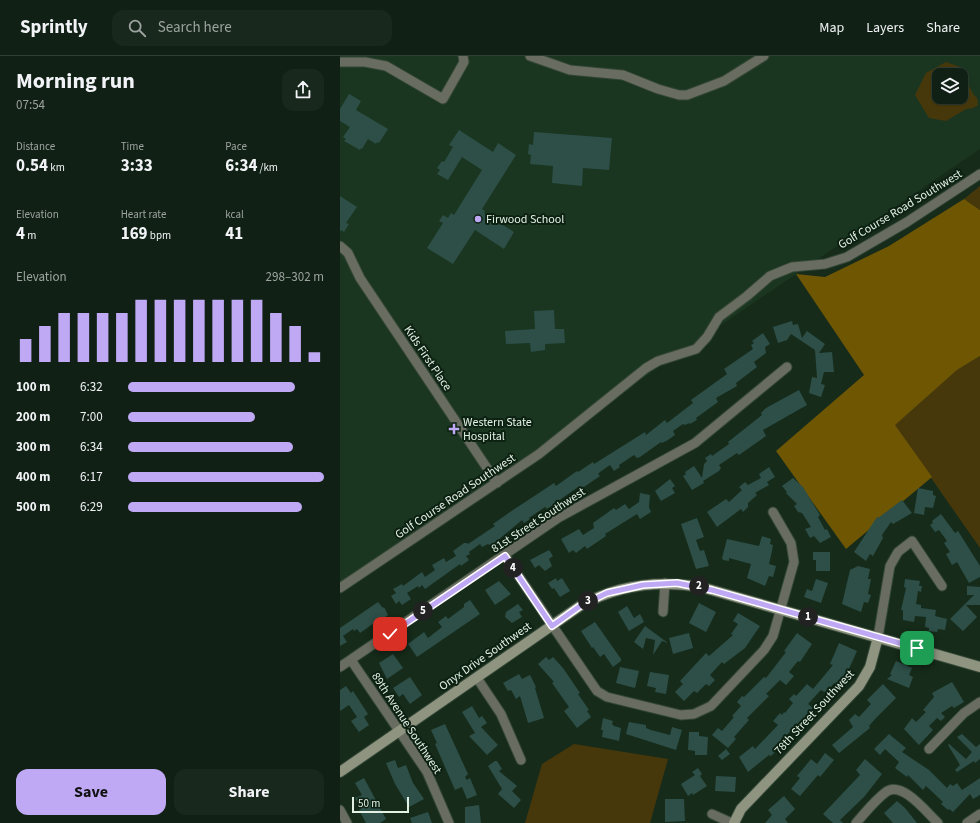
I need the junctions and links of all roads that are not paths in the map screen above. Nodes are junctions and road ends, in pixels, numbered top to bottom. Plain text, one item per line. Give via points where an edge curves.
1 (463, 56) edge
2 (530, 56) edge
3 (764, 56) edge
4 (340, 62) edge
5 (980, 174) edge
6 (340, 246) edge
7 (787, 367) dead end
8 (497, 483) junction
9 (773, 512) dead end
10 (505, 556) junction
11 (665, 583) junction
12 (942, 586) dead end
13 (340, 588) edge
14 (780, 610) junction
15 (663, 612) dead end
16 (552, 626) junction
17 (878, 637) junction
18 (351, 660) junction
19 (340, 667) edge
20 (980, 667) edge
21 (477, 678) junction
22 (980, 702) edge
23 (399, 731) junction
24 (929, 749) dead end
25 (521, 760) dead end
26 (340, 772) edge
27 (340, 810) edge
28 (712, 814) dead end
29 (980, 814) edge
30 (347, 823) edge
31 (449, 823) edge
32 (733, 823) edge
33 (856, 823) edge
34 (938, 823) edge
35 (967, 823) edge

1 - 4 street via 464,62 443,99 386,66 365,62
2 - 3 street via 570,70 623,75 679,96 724,81
5 - 8 street, Golf Course Road Southwest via 907,222 847,257 825,264 792,267 770,276 719,317 696,349 658,361 646,368 572,430
6 - 8 street, Kids First Place via 348,253 360,278
7 - 10 street, 81st Street Southwest via 695,443 578,506
8 - 13 street, Golf Course Road Southwest
9 - 14 street via 788,536 793,550 792,569
10 - 16 street
10 - 18 street, 81st Street Southwest
11 - 14 street, Onyx Drive Southwest via 700,587
11 - 15 street
11 - 16 street, Onyx Drive Southwest via 607,593 580,606
12 - 17 street, 78th Street Southwest via 912,541 898,552 890,566
14 - 16 street via 772,636 764,650 711,706 687,715 601,694
14 - 17 street, Onyx Drive Southwest
16 - 21 street, Onyx Drive Southwest
17 - 20 street, Onyx Drive Southwest
17 - 32 street, 78th Street Southwest via 870,667 859,686 742,808
18 - 19 street, 81st Street Southwest
18 - 23 street, 89th Avenue Southwest
21 - 23 street, Onyx Drive Southwest
21 - 25 street via 501,714
22 - 24 street via 964,713
23 - 26 street, Onyx Drive Southwest
23 - 31 street, 89th Avenue Southwest via 427,772
27 - 30 street
28 - 32 street
29 - 35 street
33 - 34 street via 892,789 904,791

